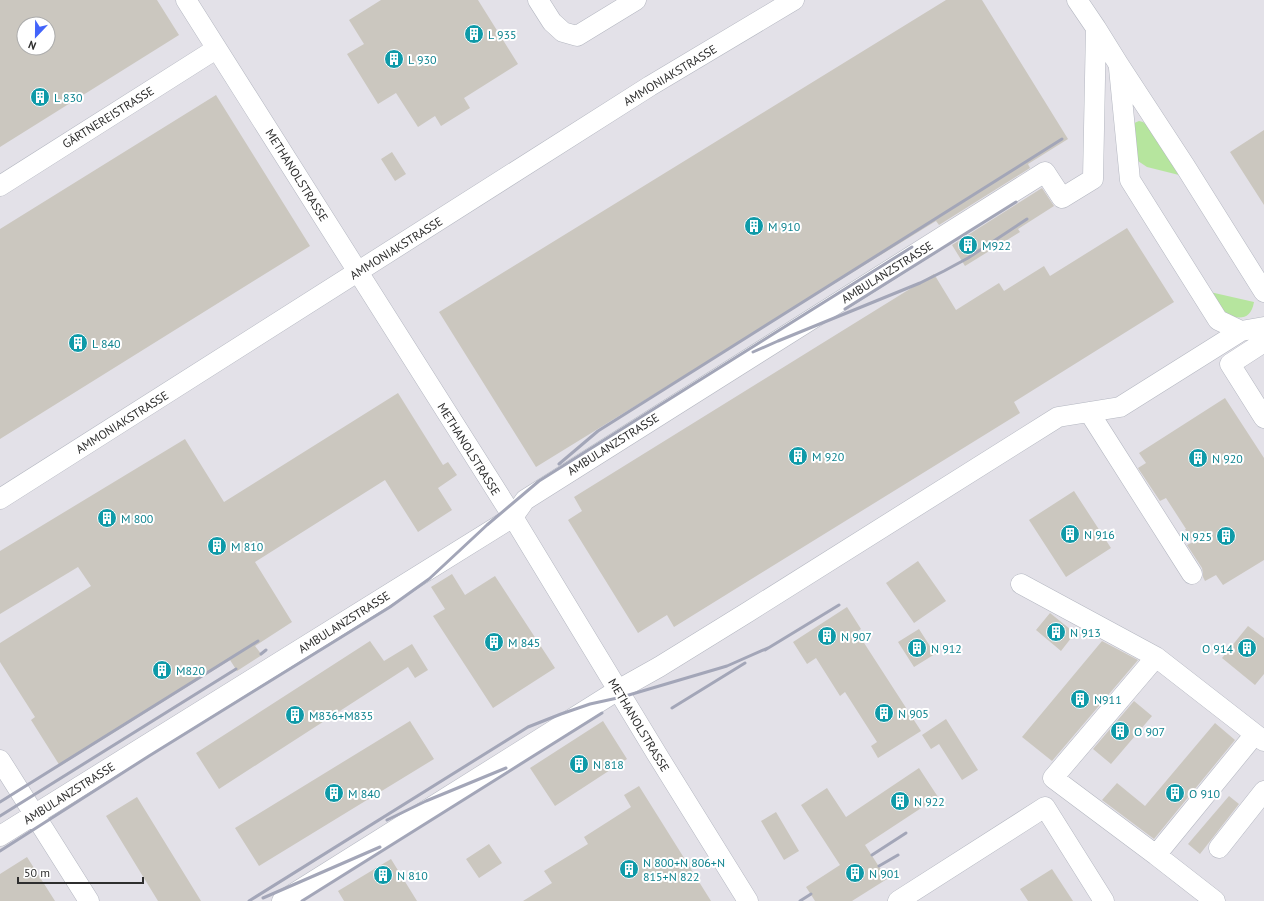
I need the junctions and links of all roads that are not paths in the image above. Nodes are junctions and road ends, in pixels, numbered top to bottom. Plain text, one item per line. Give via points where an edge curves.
1 (186, 0) edge
2 (538, 0) edge
3 (636, 0) edge
4 (794, 0) edge
5 (1079, 1) edge
6 (1096, 28) junction
7 (216, 49) junction
8 (1119, 65) junction
9 (0, 186) edge
10 (358, 272) junction
11 (1264, 292) edge
12 (1264, 327) edge
13 (1241, 331) junction
14 (1264, 342) edge
15 (1089, 412) junction
16 (1264, 418) edge
17 (0, 499) edge
18 (513, 517) junction
19 (1192, 574) dead end
20 (1022, 584) dead end
21 (1156, 657) junction
22 (618, 690) junction
23 (1260, 738) edge
24 (0, 760) edge
25 (1264, 791) edge
26 (34, 814) junction
27 (0, 836) edge
28 (1219, 848) dead end
29 (1156, 855) junction
30 (89, 901) edge
31 (282, 901) edge
32 (748, 901) edge
33 (898, 901) edge
34 (1104, 901) edge
35 (1215, 901) edge

1 - 7 street, METHANOLSTRASSE
2 - 3 street via 552,22 563,32 577,36
4 - 10 street, AMMONIAKSTRASSE via 650,86
5 - 6 street
6 - 8 street
6 - 18 street, AMBULANZSTRASSE via 1093,179 1062,198 1045,172 525,500
7 - 9 street, GÄRTNEREISTRASSE
7 - 10 street, METHANOLSTRASSE
8 - 11 street
8 - 13 street via 1130,180 1218,320
10 - 17 street, AMMONIAKSTRASSE
10 - 18 street, METHANOLSTRASSE
12 - 13 street
13 - 15 street via 1120,407
14 - 16 street via 1230,364
15 - 19 street
15 - 22 street via 1058,417 748,612
18 - 22 street, METHANOLSTRASSE
18 - 26 street, AMBULANZSTRASSE
20 - 21 street
21 - 23 street
21 - 29 street via 1053,778
22 - 31 street
22 - 32 street, METHANOLSTRASSE
23 - 29 street
24 - 26 street
25 - 28 street
26 - 27 street, AMBULANZSTRASSE
26 - 30 street
29 - 35 street
33 - 34 street via 1045,807

